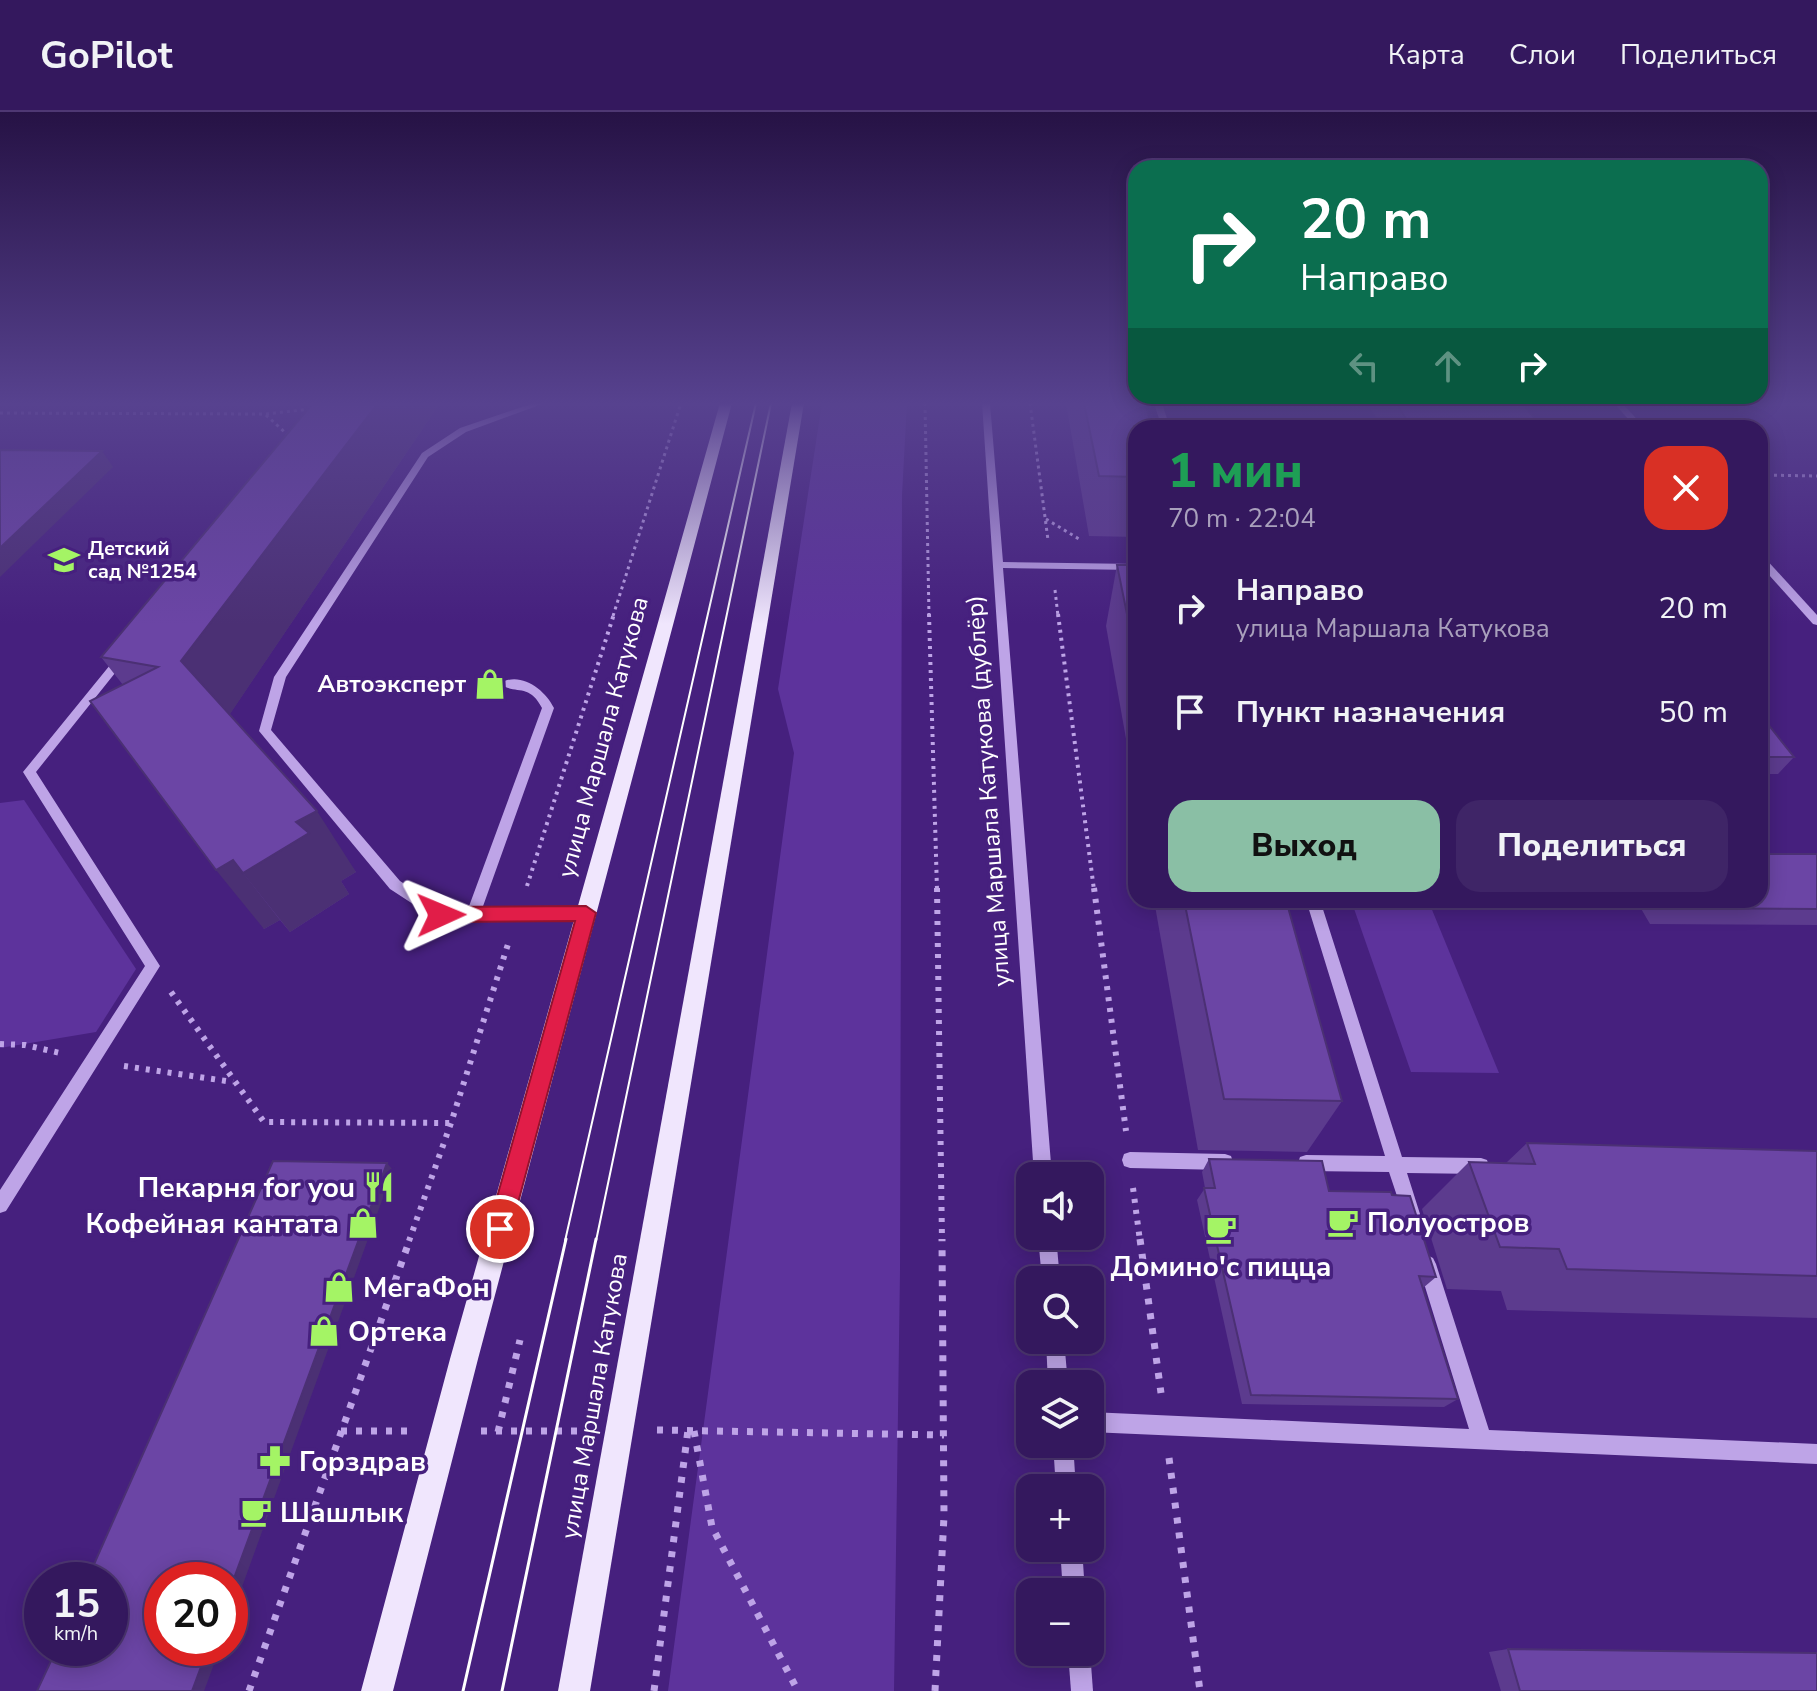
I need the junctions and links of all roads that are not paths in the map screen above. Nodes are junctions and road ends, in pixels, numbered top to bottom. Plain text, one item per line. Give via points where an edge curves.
1 (411, 477) edge
2 (706, 477) edge
3 (785, 477) edge
4 (991, 477) edge
5 (998, 565) junction
6 (1128, 567) edge
7 (1768, 568) edge
8 (1817, 622) edge
9 (128, 650) edge
10 (505, 684) dead end
11 (1316, 908) edge
12 (586, 913) junction
13 (473, 914) junction
14 (1130, 1160) road end
15 (1042, 1162) edge
16 (1239, 1162) edge
17 (1287, 1163) edge
18 (1396, 1165) junction
19 (1505, 1167) edge
20 (0, 1205) edge
21 (1104, 1423) edge
22 (1482, 1439) junction
23 (1817, 1454) edge
24 (1080, 1666) edge
25 (377, 1691) edge
26 (574, 1691) edge
27 (1082, 1691) edge

1 - 13 street via 280,677 265,731 395,885 441,915
2 - 12 main road, улица Маршала Катукова
3 - 26 main road, улица Маршала Катукова
4 - 5 street, улица Маршала Катукова (дублёр)
5 - 6 street
5 - 15 street, улица Маршала Катукова (дублёр)
7 - 8 street
9 - 20 street via 29,772 153,966
10 - 13 street via 534,687 548,708
11 - 18 street
12 - 13 street
12 - 25 main road, улица Маршала Катукова
14 - 16 street
17 - 18 street
18 - 19 street
18 - 22 street
21 - 22 street
22 - 23 street
24 - 27 street

